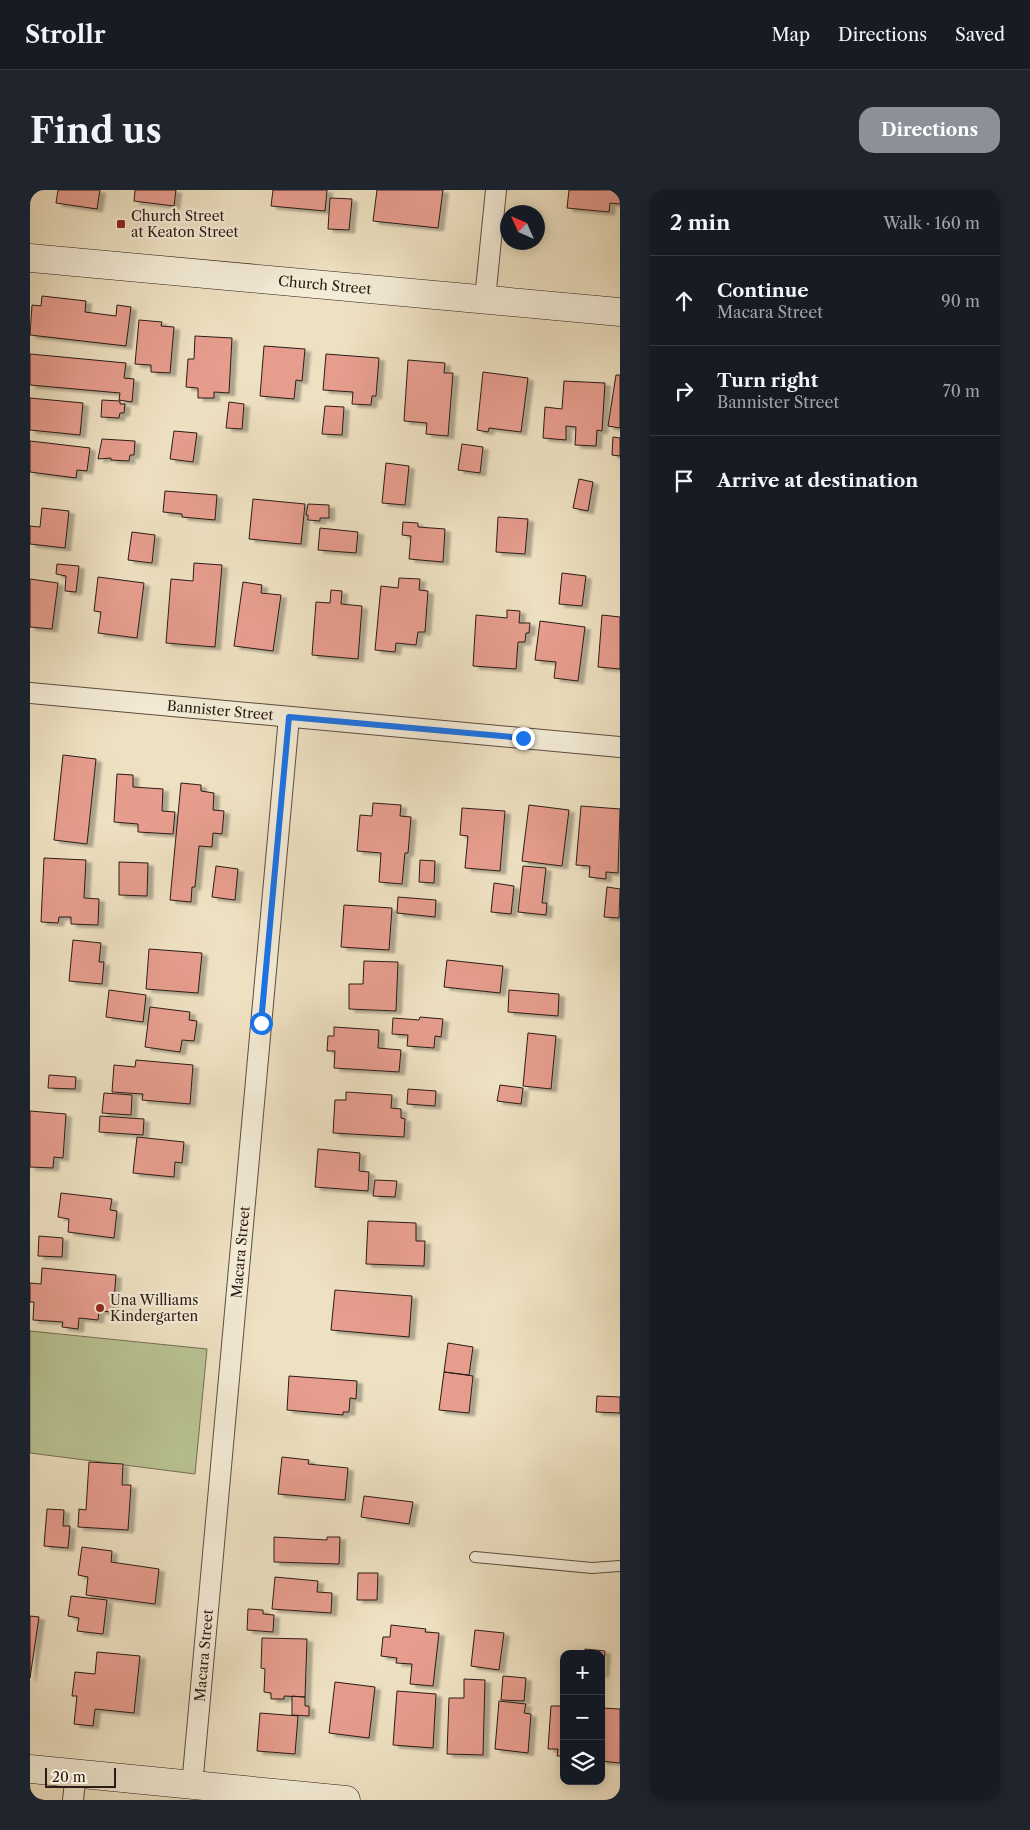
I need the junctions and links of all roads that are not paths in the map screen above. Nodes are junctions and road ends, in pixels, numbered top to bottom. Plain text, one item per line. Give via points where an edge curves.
1 (496, 190) edge
2 (30, 258) edge
3 (485, 300) junction
4 (620, 312) edge
5 (30, 693) edge
6 (289, 717) junction
7 (620, 747) edge
8 (475, 1557) dead end
9 (620, 1566) edge
10 (30, 1769) edge
11 (76, 1773) junction
12 (192, 1786) junction
13 (73, 1800) edge
14 (346, 1800) edge

1 - 3 street
2 - 3 street, Church Street
3 - 4 street, Church Street
5 - 6 street, Bannister Street
6 - 7 street, Bannister Street
6 - 12 street, Macara Street
8 - 9 lane via 592,1568
10 - 11 street
11 - 12 street
11 - 13 street
12 - 14 street

